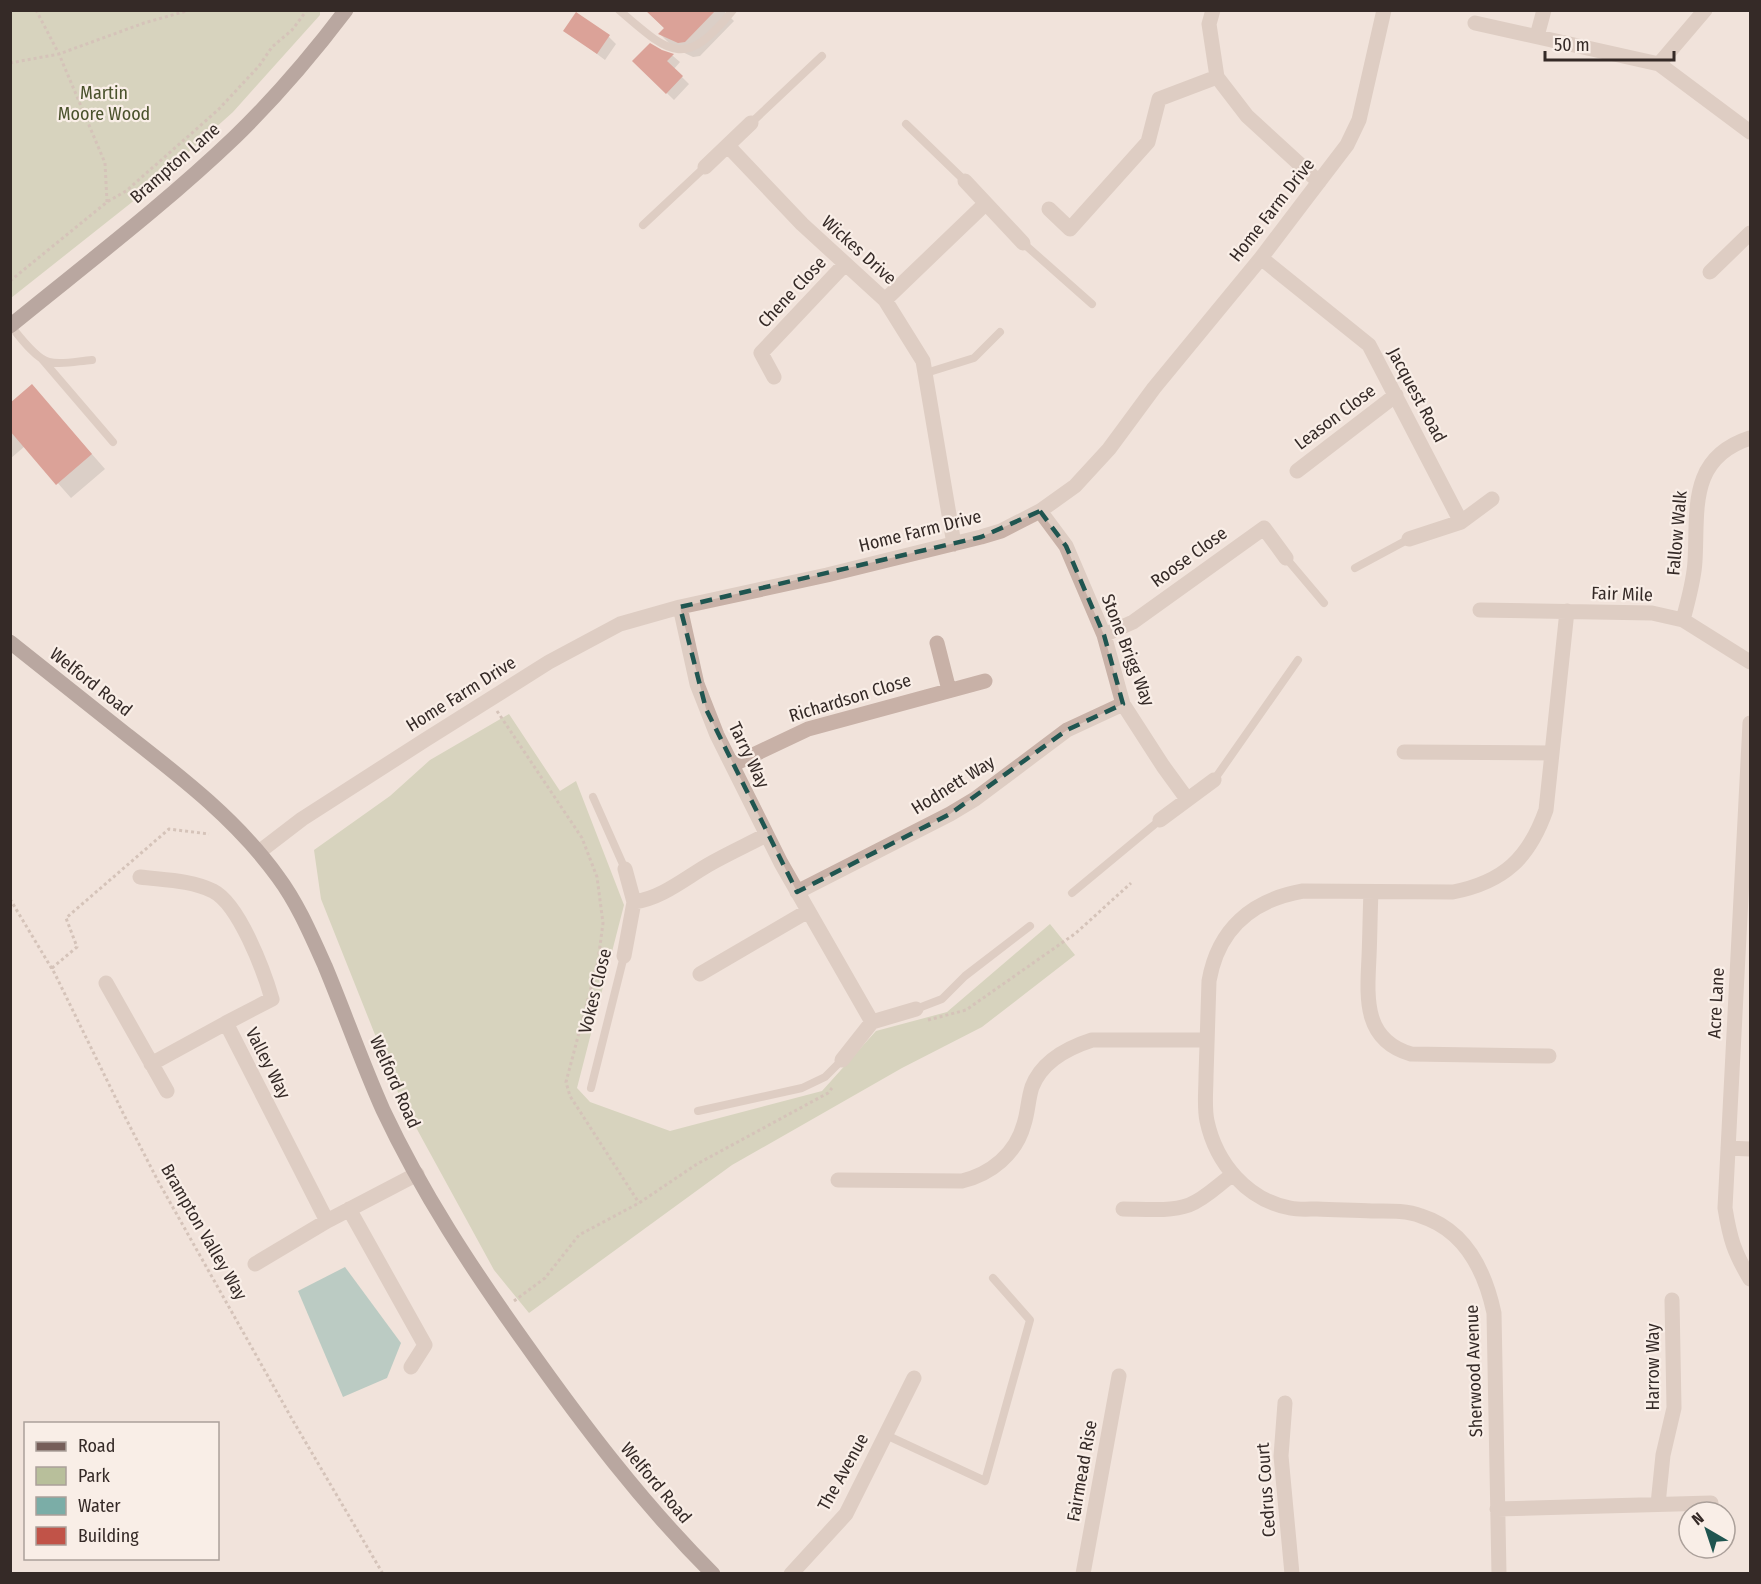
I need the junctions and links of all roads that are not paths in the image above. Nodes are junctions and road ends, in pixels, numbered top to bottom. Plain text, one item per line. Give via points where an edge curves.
1 (346, 10) edge
2 (619, 10) edge
3 (733, 10) edge
4 (1213, 10) edge
5 (1383, 10) edge
6 (1544, 10) edge
7 (1705, 10) edge
8 (1475, 23) dead end
9 (1537, 36) junction
10 (822, 56) dead end
11 (1659, 64) junction
12 (1217, 77) junction
13 (751, 123) joint
14 (906, 124) dead end
15 (1750, 132) edge
16 (728, 146) junction
17 (705, 167) joint
18 (964, 181) joint
19 (1319, 182) junction
20 (985, 204) junction
21 (1049, 209) dead end
22 (643, 225) dead end
23 (1750, 233) edge
24 (1023, 243) joint
25 (1261, 258) junction
26 (845, 264) junction
27 (1710, 272) dead end
28 (885, 300) junction
29 (1092, 304) dead end
30 (11, 326) edge
31 (1000, 332) dead end
32 (41, 358) junction
33 (92, 360) dead end
34 (926, 373) junction
35 (774, 377) dead end
36 (1396, 395) junction
37 (1750, 438) edge
38 (113, 442) dead end
39 (1297, 471) dead end
40 (1492, 500) dead end
41 (1040, 511) junction
42 (1461, 522) junction
43 (1409, 539) joint
44 (954, 544) junction
45 (1286, 558) joint
46 (1355, 568) dead end
47 (1324, 603) dead end
48 (680, 607) junction
49 (1480, 610) dead end
50 (1567, 611) junction
51 (1683, 620) junction
52 (1104, 635) junction
53 (10, 642) edge
54 (937, 643) dead end
55 (1298, 660) dead end
56 (1750, 662) edge
57 (985, 681) dead end
58 (949, 690) junction
59 (1123, 704) junction
60 (1750, 723) edge
61 (1404, 752) dead end
62 (1551, 753) junction
63 (732, 765) junction
64 (1214, 780) joint
65 (593, 797) dead end
66 (1187, 799) junction
67 (1160, 820) joint
68 (766, 835) junction
69 (1748, 843) edge
70 (259, 852) junction
71 (625, 869) joint
72 (140, 877) dead end
73 (797, 892) junction
74 (1371, 892) junction
75 (1072, 893) dead end
76 (634, 902) junction
77 (808, 911) junction
78 (1030, 927) dead end
79 (624, 956) joint
80 (700, 974) dead end
81 (106, 983) dead end
82 (916, 1009) joint
83 (872, 1022) junction
84 (226, 1023) junction
85 (1207, 1040) junction
86 (1549, 1056) dead end
87 (842, 1060) joint
88 (152, 1064) junction
89 (591, 1088) dead end
90 (167, 1091) dead end
91 (698, 1111) dead end
92 (1728, 1148) junction
93 (1750, 1149) edge
94 (417, 1174) junction
95 (1232, 1174) junction
96 (838, 1180) dead end
97 (349, 1209) junction
98 (1123, 1209) dead end
99 (327, 1221) junction
100 (255, 1264) dead end
101 (993, 1278) dead end
102 (1750, 1279) edge
103 (1672, 1300) dead end
104 (411, 1366) dead end
105 (1119, 1376) dead end
106 (914, 1378) dead end
107 (1285, 1403) dead end
108 (886, 1435) junction
109 (1658, 1504) junction
110 (1677, 1504) edge
111 (1497, 1509) junction
112 (713, 1574) edge
113 (791, 1574) edge
114 (1083, 1574) edge
115 (1292, 1574) edge
116 (1499, 1574) edge

1 - 30 main road, Brampton Lane via 293,76 236,136 172,194
2 - 3 lane via 651,37 684,51 706,39
4 - 12 street via 1209,24
5 - 19 street, Home Farm Drive via 1359,120 1347,145
6 - 9 street
7 - 11 street
8 - 9 street
9 - 11 street
10 - 13 lane
11 - 15 street
12 - 19 street via 1246,116
12 - 21 street via 1159,99 1148,142 1070,229
13 - 16 street
14 - 18 lane
16 - 17 street
16 - 26 street, Wickes Drive
17 - 22 lane
18 - 20 street
19 - 25 street, Home Farm Drive
20 - 24 street
20 - 28 street
23 - 27 street
24 - 29 lane
25 - 36 street, Jacquest Road via 1369,345
25 - 41 street, Home Farm Drive via 1109,449 1075,486
26 - 28 street, Wickes Drive
26 - 35 street, Chene Close via 761,353
28 - 34 street, Wickes Drive via 923,361
30 - 32 lane
31 - 34 lane via 974,358
32 - 33 lane via 48,362
32 - 38 lane
34 - 44 street, Wickes Drive
36 - 39 street, Leason Close
36 - 42 street, Jacquest Road
37 - 51 street, Fallow Walk via 1717,457 1701,485 1696,501 1694,571
40 - 42 street
41 - 44 street, Home Farm Drive via 1001,531
41 - 52 street, Stone Brigg Way via 1066,546
42 - 43 street
43 - 46 lane
44 - 48 street, Home Farm Drive
45 - 47 lane
45 - 52 street, Roose Close via 1264,528 1133,622
48 - 63 street, Tarry Way via 697,684
48 - 70 street, Home Farm Drive via 620,624 549,662 302,819
49 - 50 street, Fair Mile
50 - 51 street, Fair Mile via 1652,613
50 - 62 street, Sherwood Avenue
51 - 56 street, Fair Mile
52 - 59 street, Stone Brigg Way
53 - 70 main road, Welford Road via 187,782
54 - 58 street
55 - 64 lane
57 - 58 street, Richardson Close
58 - 63 street, Richardson Close via 808,729
59 - 66 street, Stone Brigg Way
59 - 73 street, Hodnett Way via 1067,730 950,814
60 - 69 street, Acre Lane
61 - 62 street
62 - 74 street, Sherwood Avenue via 1546,810 1540,829 1514,865 1495,879 1454,892
63 - 68 street, Tarry Way
64 - 66 street
65 - 71 lane, Vokes Close
66 - 67 street
67 - 75 lane
68 - 73 street, Tarry Way
68 - 76 street via 667,891
69 - 92 street, Acre Lane
70 - 94 main road, Welford Road via 296,903 383,1109
71 - 76 street, Vokes Close
72 - 84 street, Valley Way via 192,884 213,891 226,901 259,958 272,999
73 - 77 street, Tarry Way
74 - 85 street, Sherwood Avenue via 1303,891 1286,894 1247,913 1222,941 1212,960
74 - 86 street via 1368,1009 1378,1032 1389,1043 1411,1054
76 - 79 street, Vokes Close
77 - 80 street
77 - 83 street, Tarry Way
78 - 82 lane via 965,976 942,999
79 - 89 lane, Vokes Close
81 - 88 street
82 - 83 street
83 - 87 street
84 - 88 street
84 - 99 street, Valley Way
85 - 95 street, Sherwood Avenue via 1208,1122 1214,1144
85 - 96 street via 1092,1040 1056,1055 1032,1087 1024,1126 1016,1142 1005,1158 978,1177 962,1181
87 - 91 lane via 825,1077 802,1088
88 - 90 street
92 - 93 street
92 - 102 street, Acre Lane via 1725,1208 1730,1239
94 - 97 street
94 - 112 main road, Welford Road via 464,1254 573,1411 673,1534
95 - 98 street via 1188,1205
95 - 111 street, Sherwood Avenue via 1269,1201 1290,1208 1420,1215 1438,1224 1470,1252 1485,1280 1494,1312
97 - 99 street
97 - 104 street via 425,1345
99 - 100 street
101 - 108 lane via 1030,1320 985,1481
103 - 109 street, Harrow Way via 1674,1408 1663,1455
105 - 114 street, Fairmead Rise
106 - 108 street, The Avenue
107 - 115 street, Cedrus Court via 1281,1456
108 - 113 street, The Avenue via 846,1514
109 - 110 street
109 - 111 street
111 - 116 street, Sherwood Avenue

